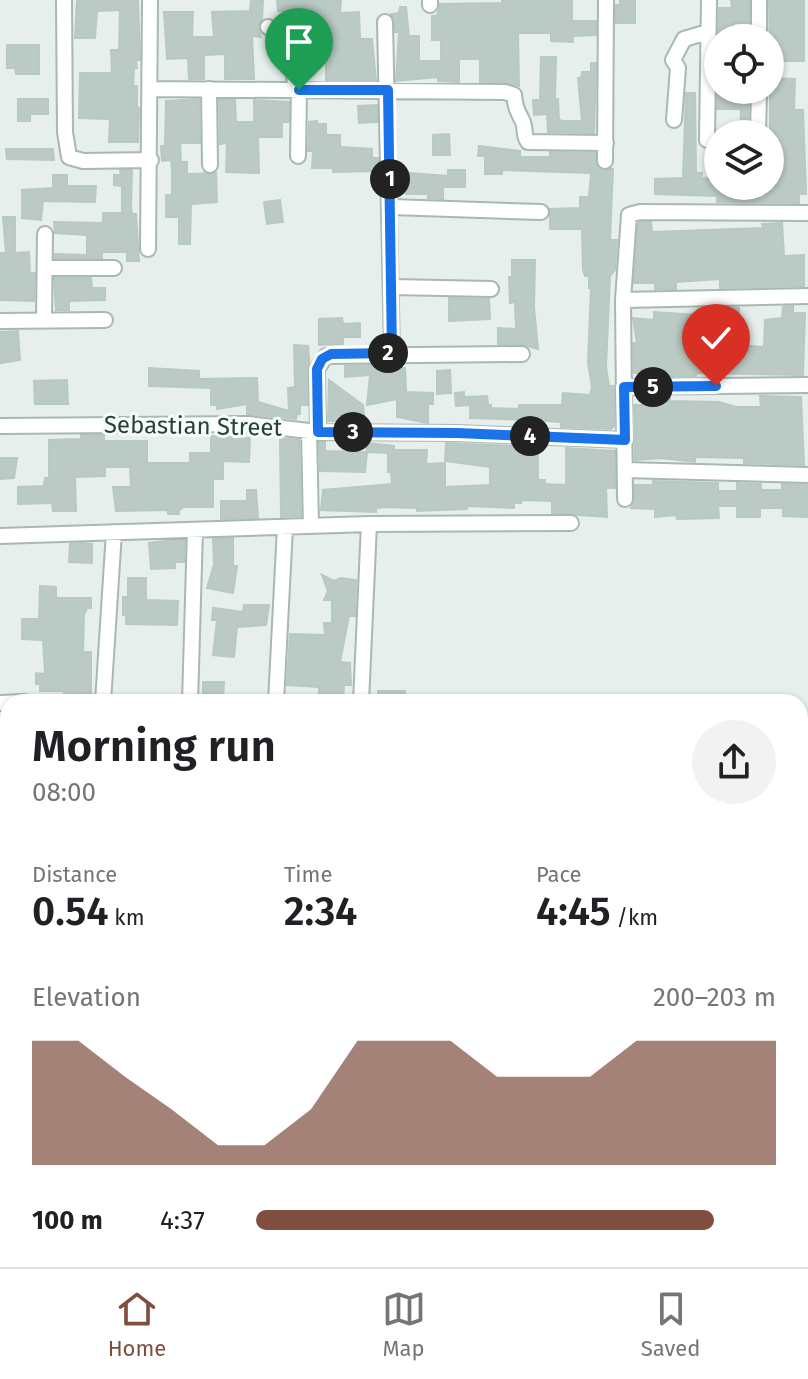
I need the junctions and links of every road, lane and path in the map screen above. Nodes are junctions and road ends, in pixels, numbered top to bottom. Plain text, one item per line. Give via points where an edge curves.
1 (64, 0) edge
2 (150, 0) edge
3 (606, 0) edge
4 (709, 0) edge
5 (759, 0) edge
6 (385, 22) dead end
7 (708, 24) edge
8 (759, 24) edge
9 (268, 27) dead end
10 (704, 33) edge
11 (152, 89) junction
12 (209, 89) junction
13 (297, 90) junction
14 (388, 90) junction
15 (674, 120) dead end
16 (606, 143) junction
17 (298, 156) dead end
18 (151, 160) junction
19 (605, 161) dead end
20 (210, 165) dead end
21 (391, 207) junction
22 (541, 212) dead end
23 (808, 213) edge
24 (45, 234) dead end
25 (148, 249) dead end
26 (45, 268) junction
27 (114, 268) dead end
28 (392, 287) junction
29 (491, 289) dead end
30 (808, 296) edge
31 (623, 300) junction
32 (44, 320) junction
33 (105, 320) dead end
34 (0, 321) edge
35 (392, 353) junction
36 (522, 354) dead end
37 (808, 385) edge
38 (624, 387) junction
39 (0, 426) edge
40 (313, 432) junction
41 (625, 440) junction
42 (625, 470) junction
43 (808, 475) edge
44 (625, 499) dead end
45 (571, 523) dead end
46 (369, 524) junction
47 (311, 526) junction
48 (285, 527) junction
49 (195, 530) junction
50 (114, 532) junction
51 (0, 536) edge
52 (104, 694) edge
53 (190, 694) edge
54 (276, 694) edge
55 (361, 694) edge

1 - 18 street via 69,157
2 - 11 street
3 - 16 street
4 - 7 street
5 - 8 street
6 - 14 street
9 - 13 street via 293,41
10 - 15 street via 684,39 673,60 678,68
11 - 12 street
11 - 18 street
12 - 13 street
12 - 20 street
13 - 14 street
13 - 17 street
14 - 16 street via 510,93 528,142
14 - 21 street
16 - 19 street
18 - 25 street
21 - 22 street
21 - 28 street
23 - 31 street via 629,215
24 - 26 street
26 - 27 street
26 - 32 street
28 - 29 street
28 - 35 street
30 - 31 street
31 - 38 street
32 - 33 street
32 - 34 street
35 - 36 street
35 - 40 street via 331,354 322,359
37 - 38 street
38 - 41 street
39 - 40 street, Sebastian Street via 248,424
40 - 41 street, Sebastian Street
40 - 47 street
41 - 42 street
42 - 43 street
42 - 44 street
45 - 46 street
46 - 47 street
46 - 55 street
47 - 48 street
48 - 49 street
48 - 54 street
49 - 50 street
49 - 53 street
50 - 51 street
50 - 52 street

